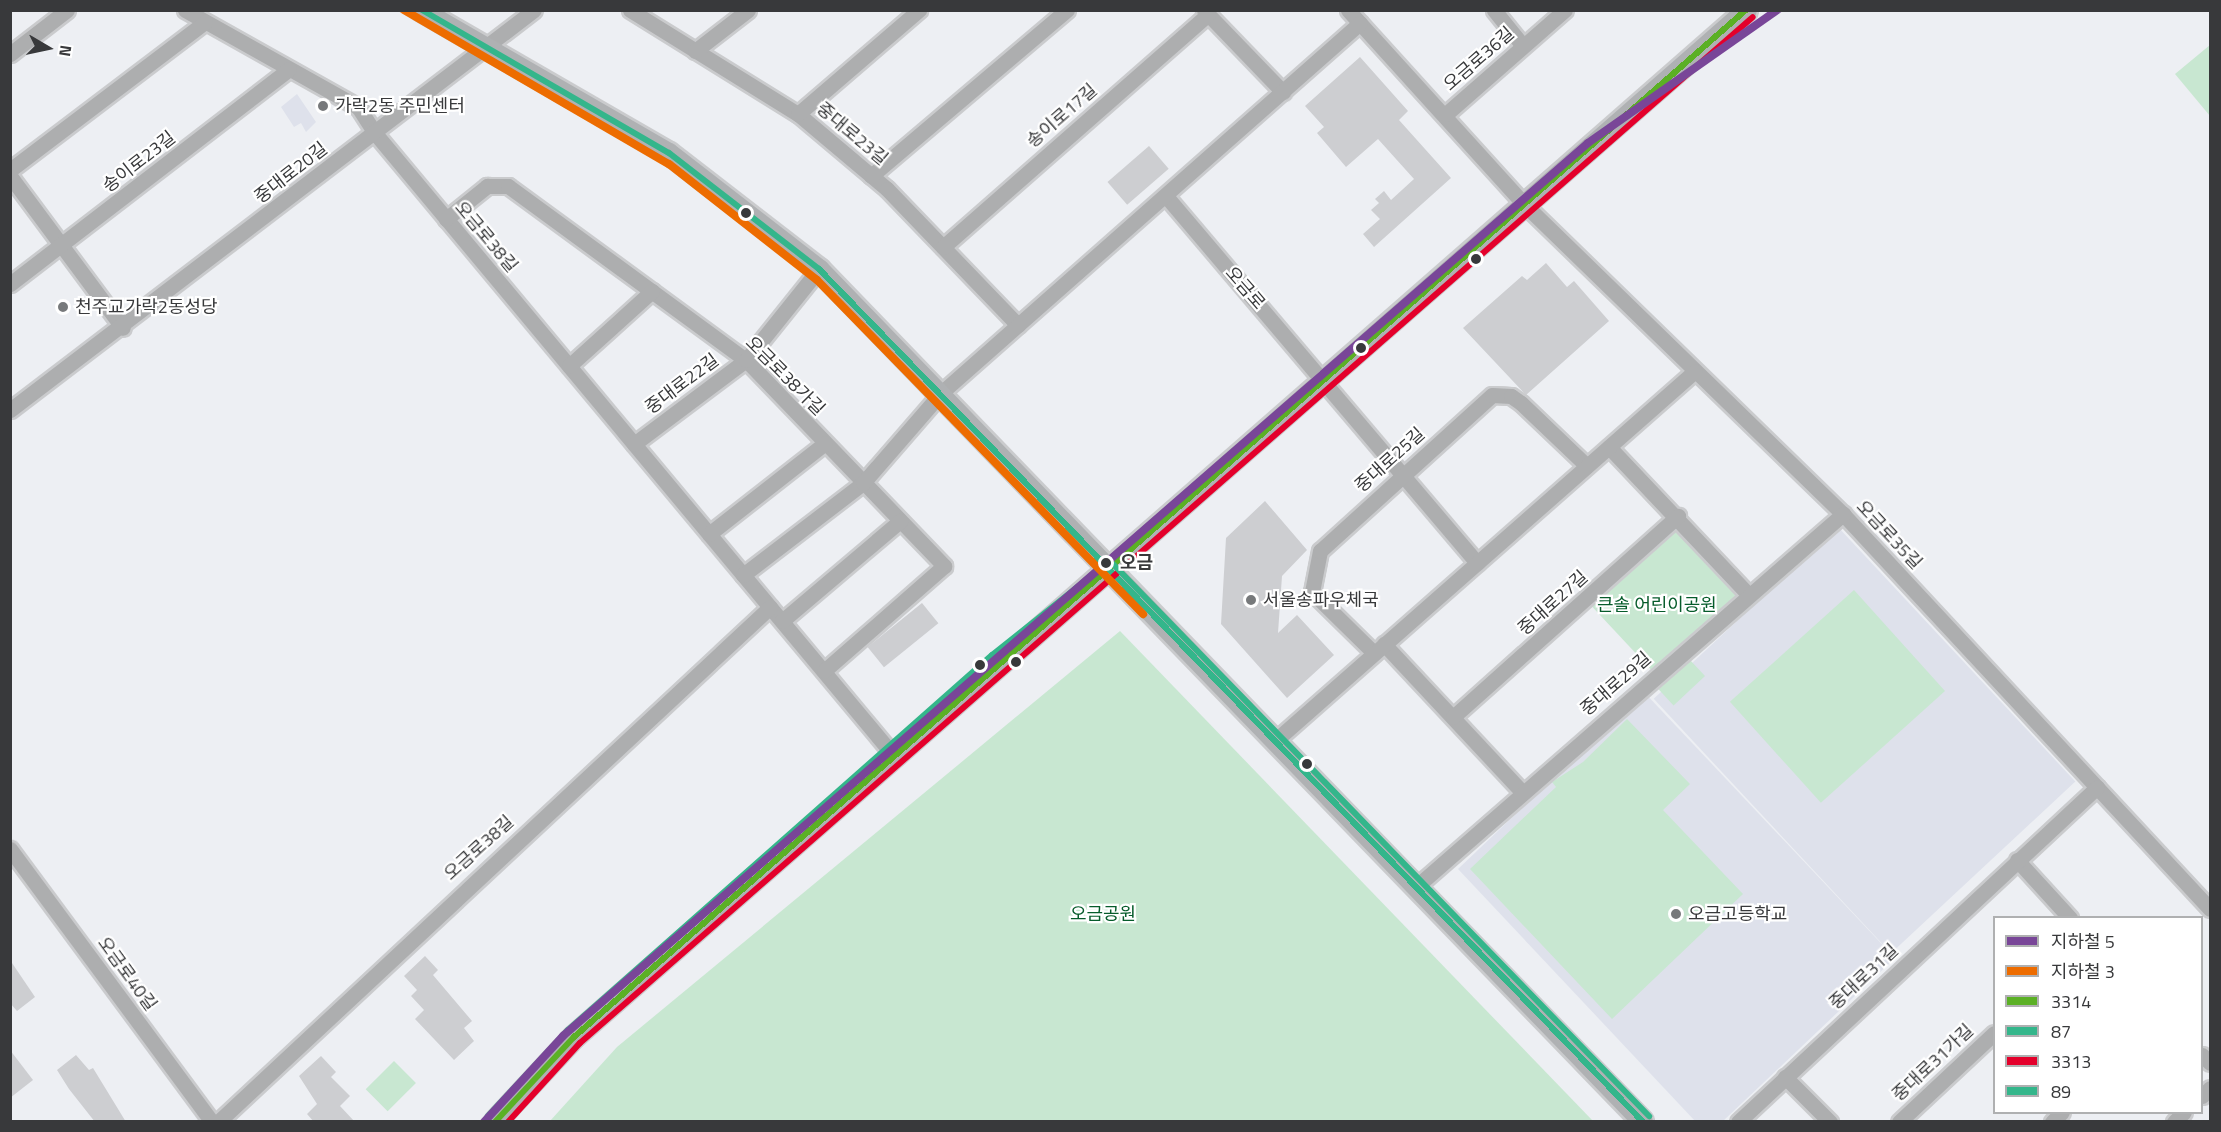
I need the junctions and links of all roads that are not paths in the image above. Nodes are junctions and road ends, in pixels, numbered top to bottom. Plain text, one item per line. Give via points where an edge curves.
1 (67, 10) edge
2 (185, 10) edge
3 (421, 10) edge
4 (534, 10) edge
5 (630, 10) edge
6 (747, 10) edge
7 (919, 10) edge
8 (1067, 10) edge
9 (1348, 10) edge
10 (1494, 10) edge
11 (1565, 10) edge
12 (1747, 10) edge
13 (1206, 12) edge
14 (205, 22) junction
15 (1360, 23) junction
16 (1523, 46) junction
17 (484, 50) junction
18 (695, 51) junction
19 (10, 54) edge
20 (289, 69) junction
21 (1283, 92) junction
22 (798, 114) junction
23 (1446, 114) junction
24 (374, 132) junction
25 (10, 170) edge
26 (10, 176) edge
27 (872, 176) junction
28 (1166, 196) junction
29 (1524, 204) junction
30 (446, 219) junction
31 (63, 247) junction
32 (943, 247) junction
33 (819, 269) junction
34 (10, 284) edge
35 (652, 291) junction
36 (1018, 325) junction
37 (123, 328) junction
38 (746, 360) junction
39 (569, 366) junction
40 (1695, 371) junction
41 (1323, 380) junction
42 (941, 393) junction
43 (10, 410) edge
44 (825, 443) junction
45 (634, 444) junction
46 (1609, 447) junction
47 (1587, 466) junction
48 (1401, 475) junction
49 (863, 483) junction
50 (1843, 514) junction
51 (1678, 516) junction
52 (900, 521) junction
53 (709, 534) junction
54 (1477, 563) junction
55 (1110, 570) junction
56 (743, 575) junction
57 (1747, 593) junction
58 (770, 607) junction
59 (782, 621) junction
60 (1379, 649) junction
61 (824, 671) junction
62 (1453, 717) junction
63 (1276, 740) junction
64 (894, 756) junction
65 (2097, 787) junction
66 (1521, 791) junction
67 (10, 849) edge
68 (2017, 860) junction
69 (1417, 886) junction
70 (2209, 904) edge
71 (2068, 916) edge
72 (1993, 1035) edge
73 (1785, 1077) junction
74 (212, 1122) edge
75 (218, 1122) edge
76 (495, 1122) edge
77 (1642, 1122) edge
78 (1738, 1122) edge
79 (1830, 1122) edge
80 (1899, 1122) edge

1 - 19 street
2 - 14 street
3 - 17 main road
4 - 17 street, 중대로20길
5 - 18 street, 중대로23길
6 - 18 street
7 - 22 street
8 - 27 street
9 - 15 street, 오금로36길
10 - 16 street
11 - 16 street, 오금로36길
12 - 29 main road
13 - 21 street, 송이로17길
13 - 32 street, 송이로17길
14 - 20 street
14 - 25 street
15 - 21 street
15 - 23 street, 오금로36길
16 - 23 street, 오금로36길
17 - 24 street, 중대로20길
17 - 33 main road via 669,153
18 - 22 street, 중대로23길
20 - 24 street via 358,107
20 - 31 street, 송이로23길
21 - 28 street
22 - 27 street, 중대로23길
23 - 29 street, 오금로36길
24 - 30 street, 오금로38길
24 - 37 street, 중대로20길
26 - 31 street
27 - 32 street, 중대로23길
28 - 36 street
28 - 41 street, 오금로
29 - 40 street, 오금로35길
29 - 41 main road
30 - 35 street, 오금로38가길 via 487,186 508,186
30 - 39 street, 오금로38길
31 - 34 street, 송이로23길
31 - 37 street
32 - 36 street, 중대로23길
33 - 38 street, 중대로22길
33 - 42 main road
35 - 38 street, 오금로38가길
35 - 39 street
36 - 42 street
37 - 43 street, 중대로20길
38 - 44 street, 오금로38가길
38 - 45 street, 중대로22길
39 - 45 street, 오금로38길
40 - 46 street
40 - 50 street, 오금로35길
41 - 48 street, 오금로
41 - 55 main road
42 - 49 street
42 - 55 main road
44 - 49 street, 오금로38가길
44 - 53 street
45 - 53 street, 오금로38길
46 - 47 street
46 - 51 street
47 - 48 street, 중대로25길 via 1521,403 1510,396 1492,395
47 - 54 street
48 - 54 street, 오금로
48 - 60 street, 중대로25길 via 1320,551 1313,574 1312,592
49 - 52 street, 오금로38가길
49 - 56 street
50 - 57 street, 중대로29길
50 - 65 street, 오금로35길
51 - 57 street
51 - 62 street, 중대로27길
52 - 59 street
52 - 61 street, 오금로38가길 via 944,566
53 - 56 street, 오금로38길
54 - 60 street
55 - 63 main road
55 - 64 main road
56 - 58 street, 오금로38길
57 - 66 street, 중대로29길
58 - 59 street, 오금로38길
58 - 75 street, 오금로38길
59 - 61 street, 오금로38길
60 - 62 street, 중대로25길
60 - 63 street
61 - 64 street, 오금로38길
62 - 66 street, 중대로25길
63 - 69 main road
64 - 76 main road via 574,1036
65 - 68 street, 중대로31길
65 - 70 street, 오금로35길
66 - 69 street, 중대로29길
67 - 74 street, 오금로40길
68 - 71 street
68 - 73 street, 중대로31길
69 - 77 main road
72 - 80 street, 중대로31가길
73 - 78 street, 중대로31길
73 - 79 street

